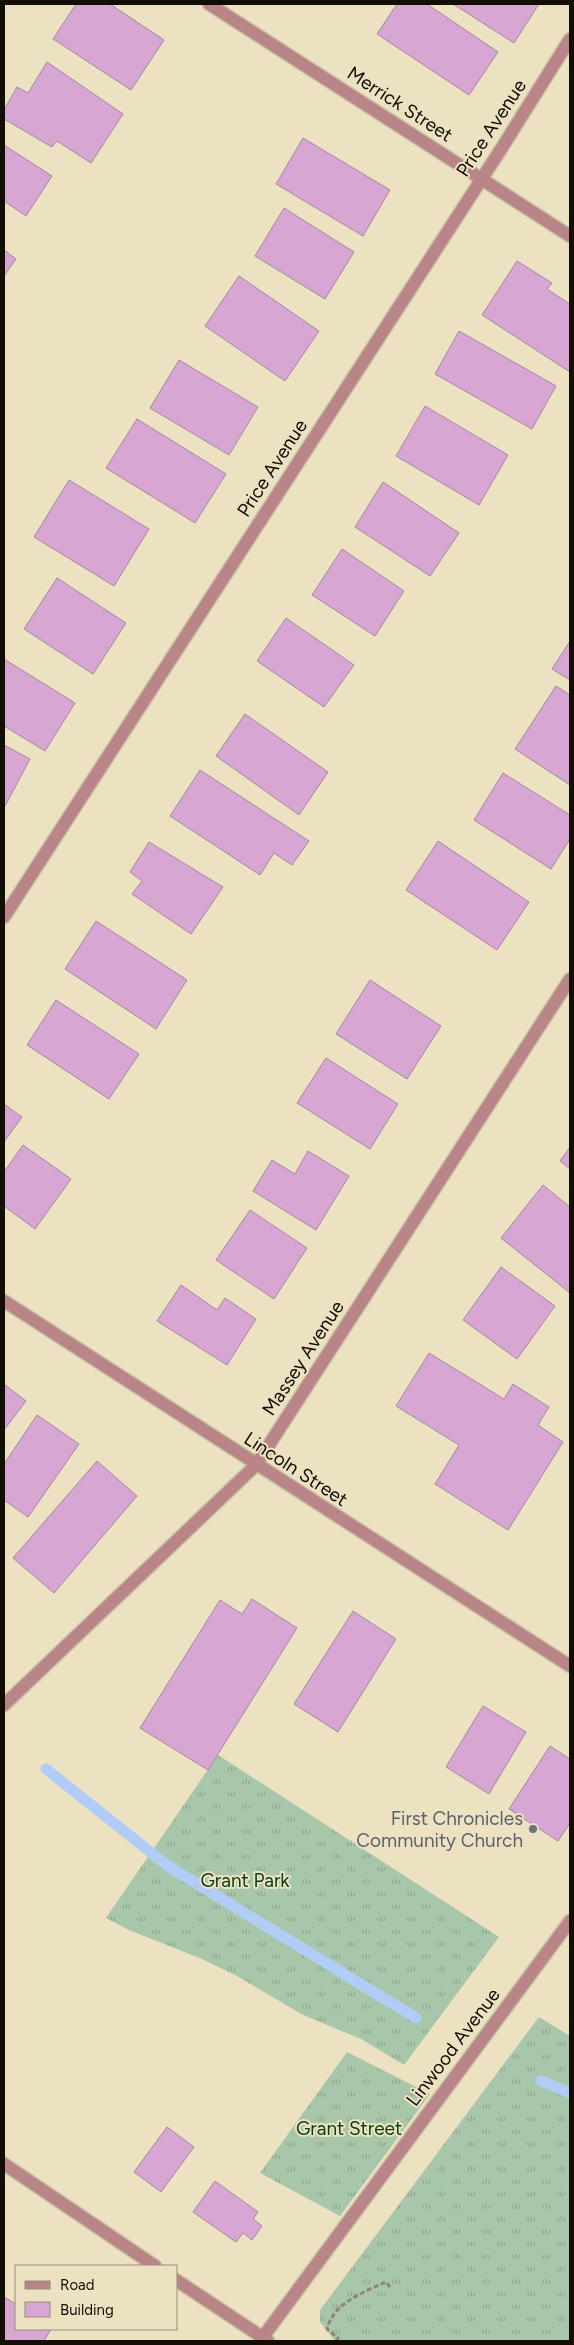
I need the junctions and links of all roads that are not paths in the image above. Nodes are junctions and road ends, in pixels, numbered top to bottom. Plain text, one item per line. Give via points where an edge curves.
1 (209, 4) edge
2 (570, 39) edge
3 (481, 179) junction
4 (570, 236) edge
5 (4, 917) edge
6 (570, 979) edge
7 (4, 1301) edge
8 (256, 1465) junction
9 (570, 1666) edge
10 (4, 1705) edge
11 (570, 1921) edge
12 (4, 2164) edge
13 (155, 2265) edge
14 (178, 2281) edge
15 (263, 2340) edge

1 - 3 street, Merrick Street
2 - 3 street, Price Avenue
3 - 4 street, Merrick Street
3 - 5 street, Price Avenue
6 - 8 street, Massey Avenue
7 - 8 street, Lincoln Street
8 - 9 street, Lincoln Street
8 - 10 street, Massey Avenue
11 - 15 street, Linwood Avenue
12 - 13 street
14 - 15 street

